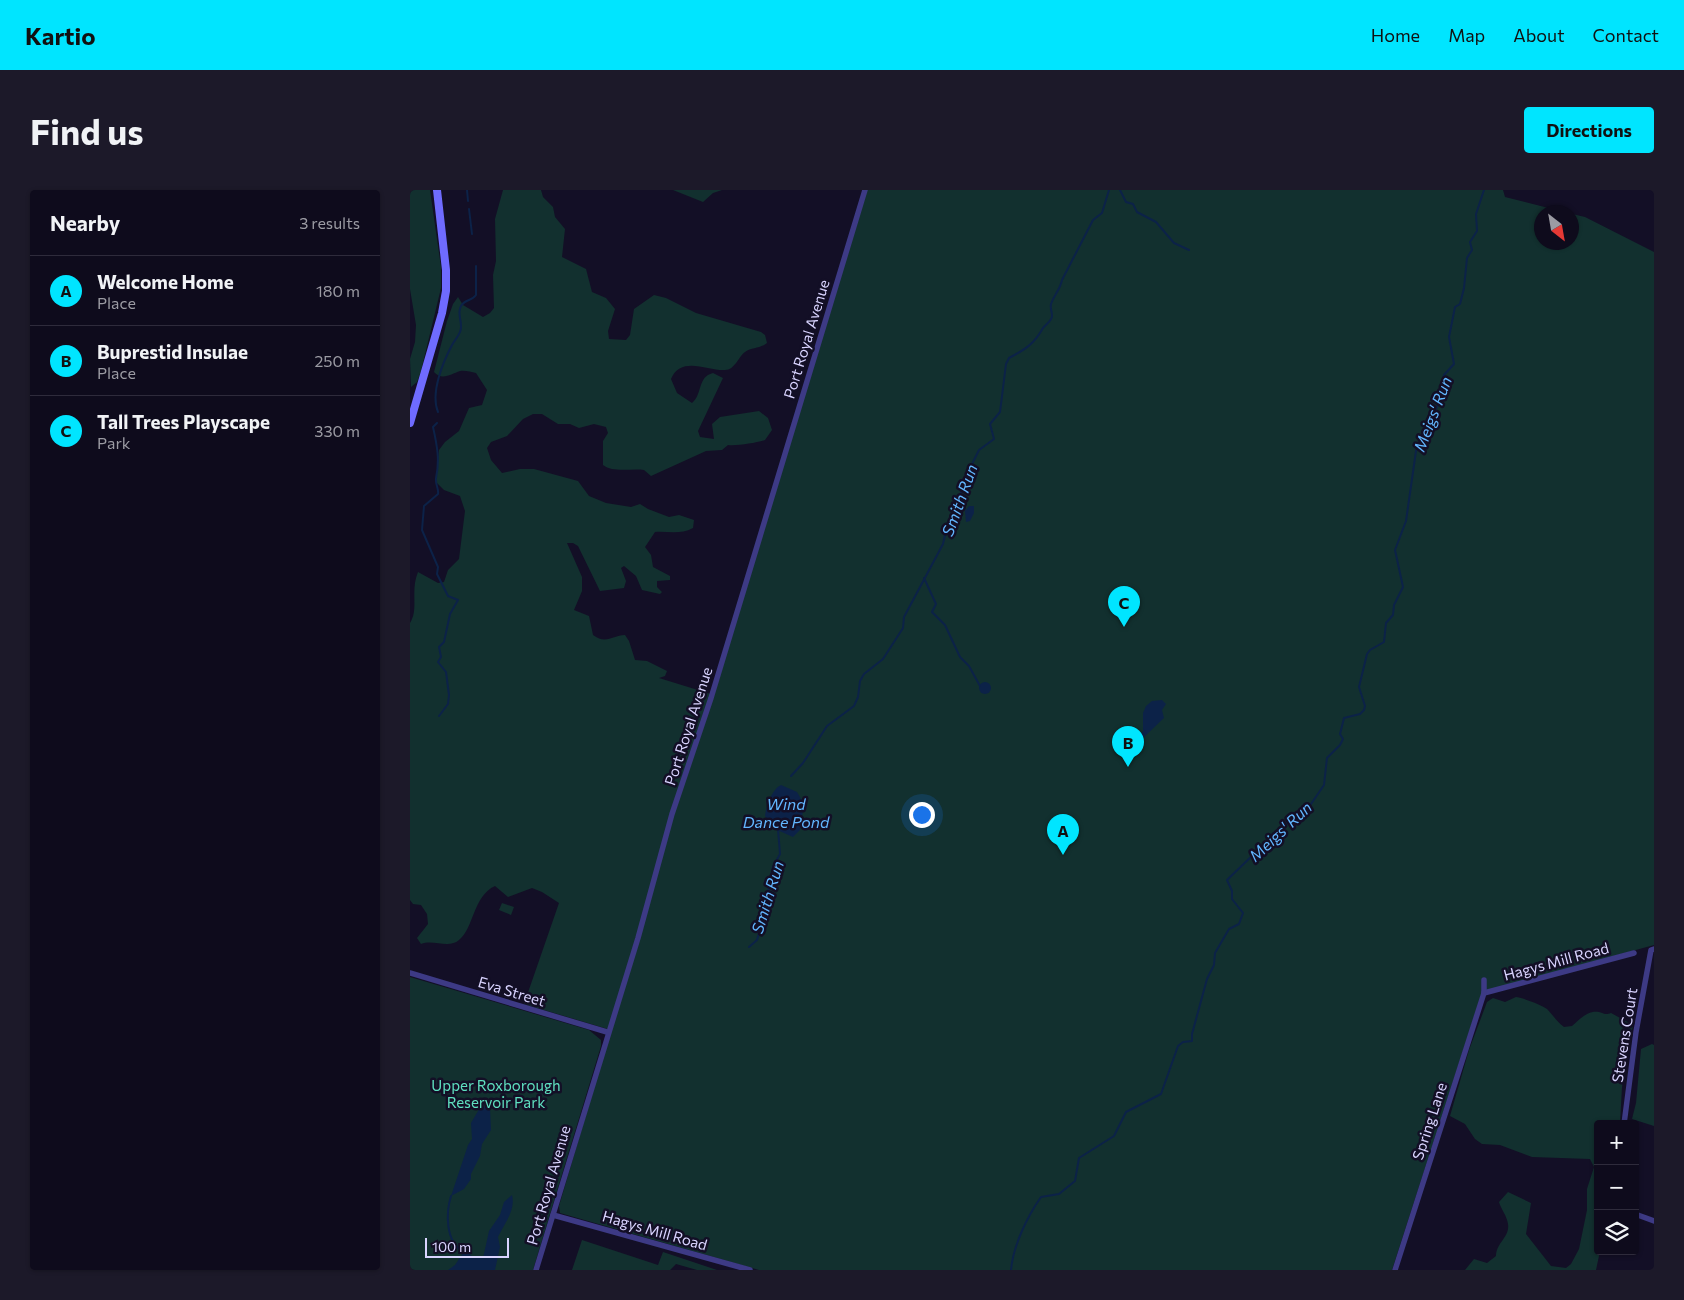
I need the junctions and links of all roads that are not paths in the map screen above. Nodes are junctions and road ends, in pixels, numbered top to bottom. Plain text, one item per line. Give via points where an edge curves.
1 (437, 190) edge
2 (865, 190) edge
3 (410, 423) edge
4 (1653, 949) edge
5 (1634, 953) dead end
6 (410, 973) edge
7 (1484, 980) dead end
8 (1484, 993) junction
9 (607, 1032) junction
10 (1625, 1120) edge
11 (553, 1215) junction
12 (1639, 1215) edge
13 (1654, 1221) edge
14 (536, 1270) edge
15 (750, 1270) edge
16 (1394, 1270) edge

1 - 3 main road via 446,291
2 - 9 street, Port Royal Avenue
4 - 10 street, Stevens Court via 1636,1032
5 - 8 street, Hagys Mill Road
6 - 9 street, Eva Street
7 - 8 street, Spring Lane
8 - 16 street, Spring Lane
9 - 11 street, Port Royal Avenue
11 - 14 street, Port Royal Avenue
11 - 15 street, Hagys Mill Road
12 - 13 street

